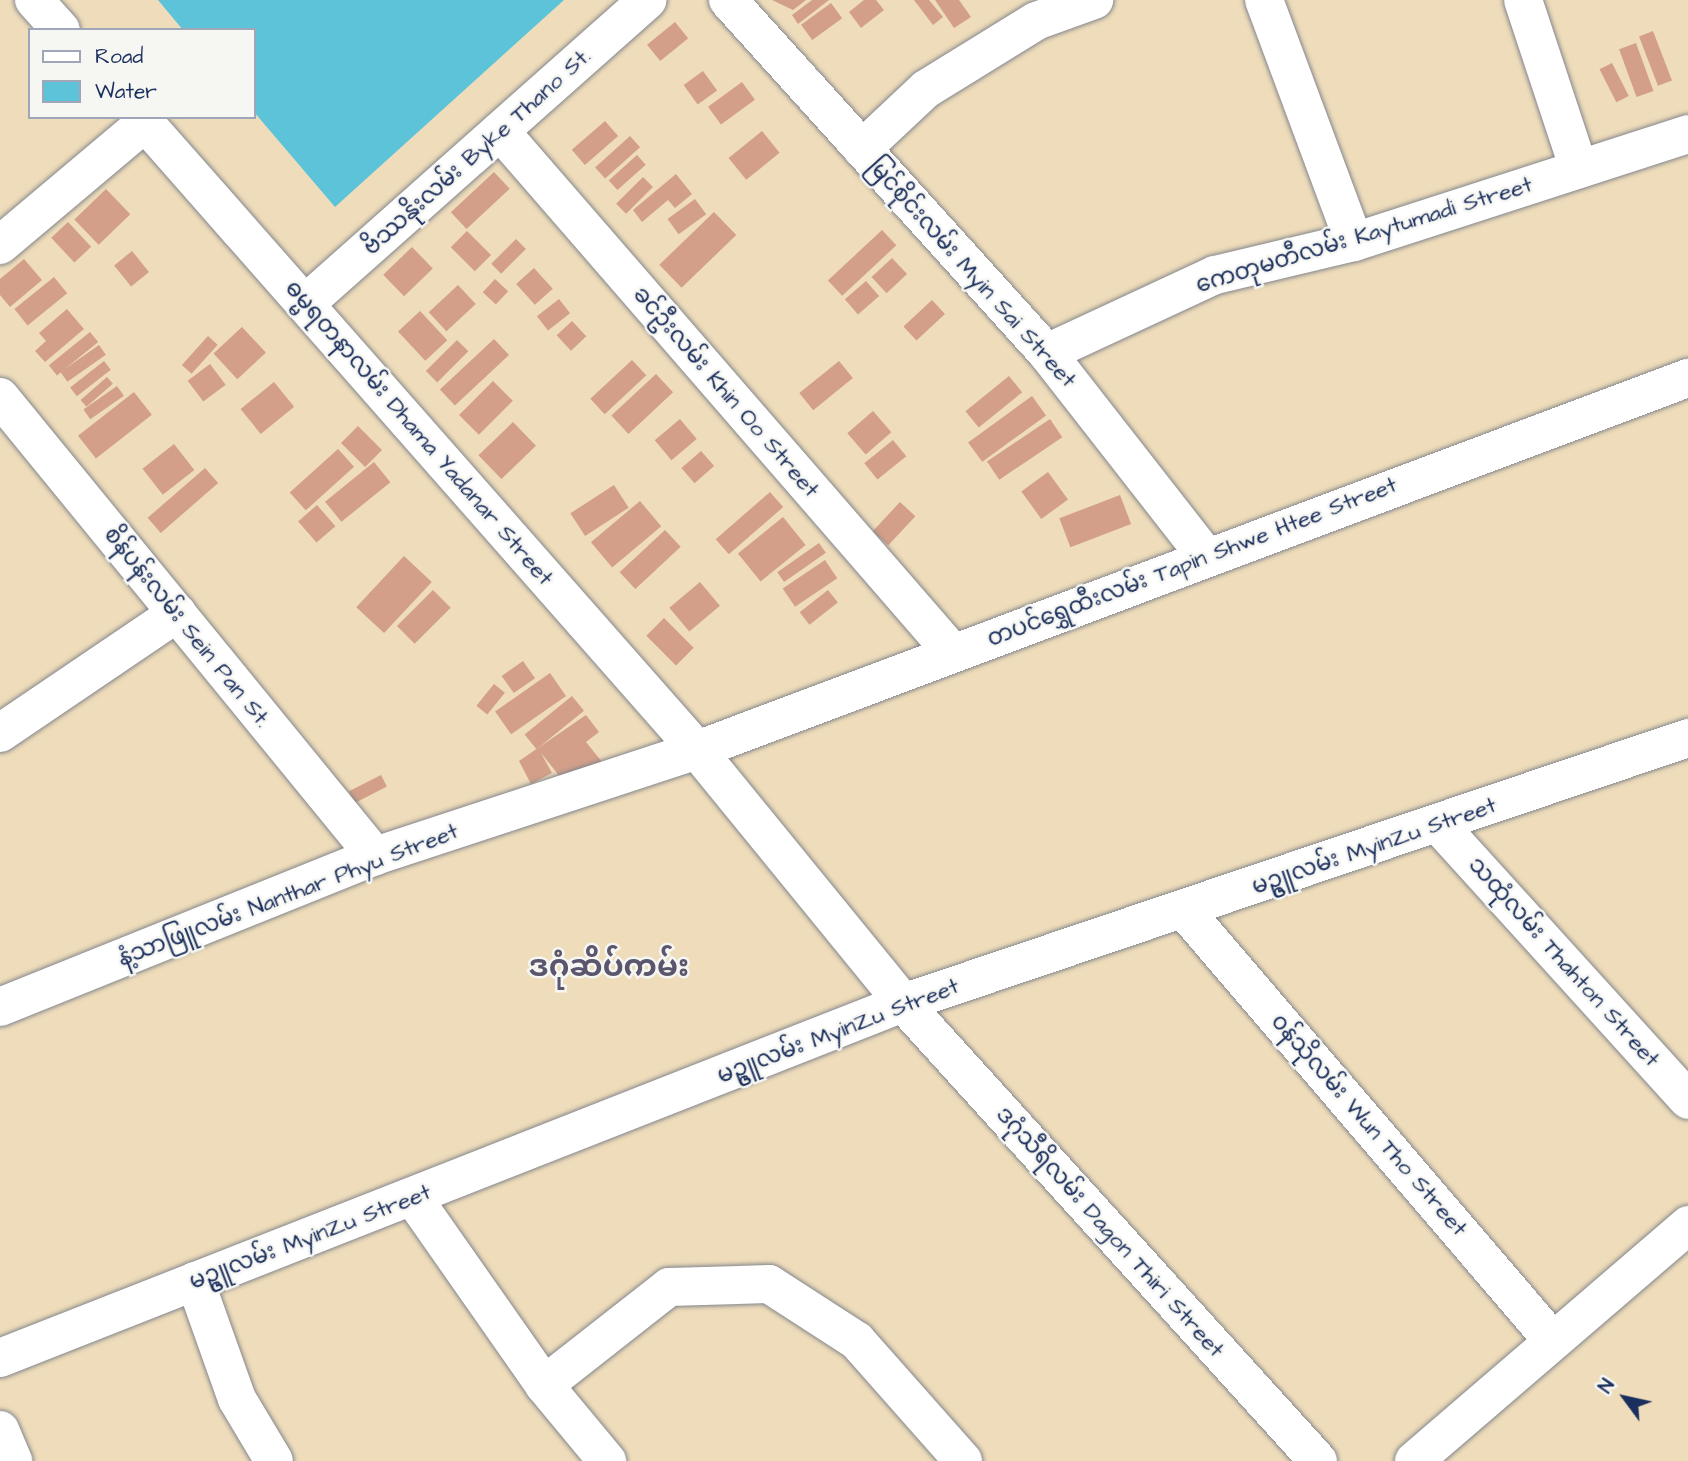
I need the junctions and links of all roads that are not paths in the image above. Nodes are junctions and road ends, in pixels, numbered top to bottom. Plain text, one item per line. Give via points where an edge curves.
1 (34, 0) edge
2 (648, 0) edge
3 (728, 0) edge
4 (1094, 0) edge
5 (1264, 0) edge
6 (1523, 0) edge
7 (59, 28) edge
8 (143, 120) edge
9 (500, 131) junction
10 (1688, 134) edge
11 (862, 149) junction
12 (1579, 169) junction
13 (1354, 242) junction
14 (0, 246) edge
15 (305, 304) junction
16 (1047, 353) junction
17 (1688, 379) edge
18 (0, 397) edge
19 (1205, 555) junction
20 (177, 613) junction
21 (952, 652) junction
22 (0, 733) edge
23 (1688, 738) edge
24 (697, 750) junction
25 (1439, 825) junction
26 (375, 856) junction
27 (1184, 909) junction
28 (903, 1003) junction
29 (0, 1007) edge
30 (1688, 1100) edge
31 (414, 1199) junction
32 (1688, 1225) edge
33 (195, 1281) junction
34 (1553, 1341) junction
35 (0, 1358) edge
36 (544, 1385) junction
37 (0, 1430) edge
38 (13, 1461) edge
39 (275, 1461) edge
40 (607, 1461) edge
41 (963, 1461) edge
42 (1318, 1461) edge
43 (1414, 1461) edge

1 - 7 street
2 - 9 street, ဗိဿနိုးလမ်း Byke Thano St.
3 - 11 street, မြင်စိုင်းလမ်း Myin Sai Street
4 - 11 street via 1036,21 926,89
5 - 13 street
6 - 12 street
8 - 14 street
8 - 15 street, ဓမ္မရတနာလမ်း Dhama Yadanar Street
9 - 15 street, ဗိဿနိုးလမ်း Byke Thano St.
9 - 21 street, ခင်ဦးလမ်း Khin Oo Street
10 - 12 street, ကေတုမတီလမ်း Kaytumadi Street
11 - 16 street, မြင်စိုင်းလမ်း Myin Sai Street
12 - 13 street, ကေတုမတီလမ်း Kaytumadi Street
13 - 16 street, ကေတုမတီလမ်း Kaytumadi Street via 1215,275
15 - 24 street, ဓမ္မရတနာလမ်း Dhama Yadanar Street
16 - 19 street, မြင်စိုင်းလမ်း Myin Sai Street
17 - 19 street, တပင်ရွှေထီးလမ်း Tapin Shwe Htee Street
18 - 20 street, စိန်ပန်းလမ်း Sein Pan St.
19 - 21 street, တပင်ရွှေထီးလမ်း Tapin Shwe Htee Street
20 - 22 street
20 - 26 street, စိန်ပန်းလမ်း Sein Pan St.
21 - 24 street, တပင်ရွှေထီးလမ်း Tapin Shwe Htee Street
23 - 25 street, မဥ္ဇူလမ်း MyinZu Street
24 - 26 street, နံ့သာဖြူလမ်း Nanthar Phyu Street
24 - 28 street, ဓမ္မရတနာလမ်း Dhama Yadanar Street
25 - 27 street, မဥ္ဇူလမ်း MyinZu Street
25 - 30 street, သထုံလမ်း Thahton Street
26 - 29 street, နံ့သာဖြူလမ်း Nanthar Phyu Street
27 - 28 street, မဥ္ဇူလမ်း MyinZu Street
27 - 34 street, ၀န်သိုလမ်း Wun Tho Street
28 - 31 street, မဥ္ဇူလမ်း MyinZu Street
28 - 42 street, ဒဂုံသီရိလမ်း Dagon Thiri Street
31 - 33 street, မဥ္ဇူလမ်း MyinZu Street
31 - 36 street
32 - 34 street
33 - 35 street, မဥ္ဇူလမ်း MyinZu Street
33 - 39 street via 237,1399
34 - 43 street
36 - 40 street
36 - 41 street via 669,1287 769,1284 856,1341
37 - 38 street

